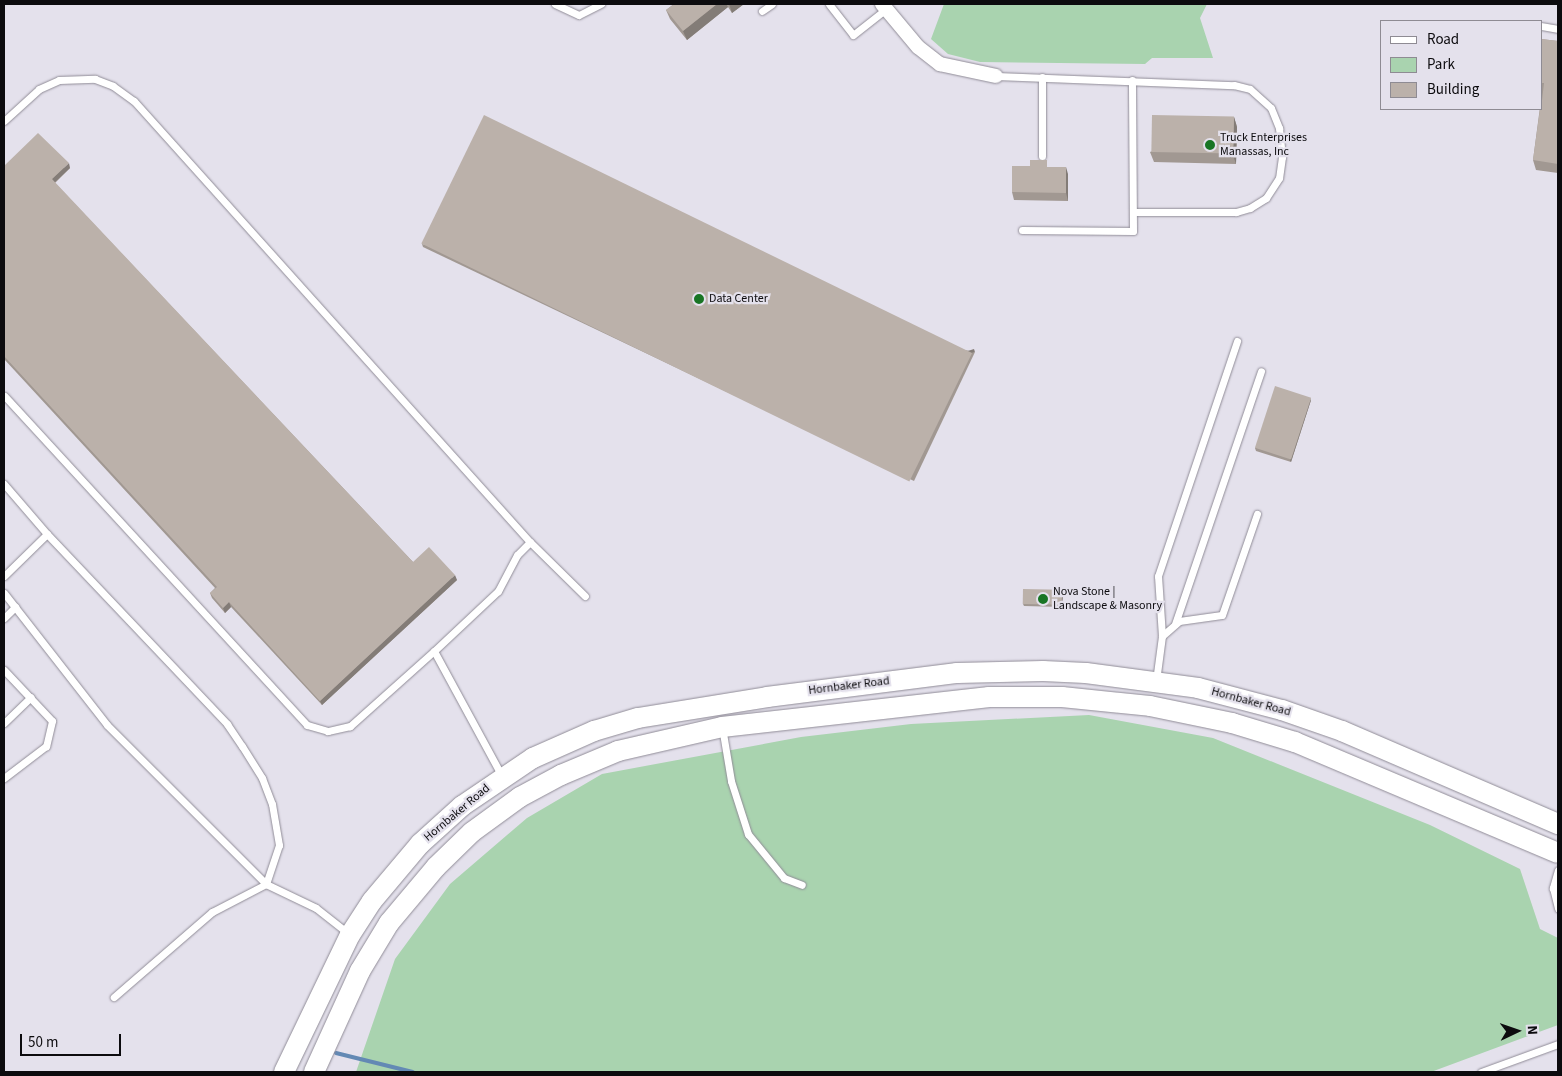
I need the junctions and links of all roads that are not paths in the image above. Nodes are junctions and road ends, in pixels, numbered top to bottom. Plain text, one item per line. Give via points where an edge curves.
1 (555, 4) edge
2 (602, 4) edge
3 (772, 4) edge
4 (829, 4) edge
5 (884, 7) edge
6 (762, 12) dead end
7 (1542, 26) edge
8 (1558, 29) edge
9 (996, 76) joint
10 (1042, 77) junction
11 (1132, 80) junction
12 (4, 121) edge
13 (1042, 156) dead end
14 (1133, 212) junction
15 (1022, 230) dead end
16 (1237, 341) dead end
17 (1261, 371) dead end
18 (4, 396) edge
19 (4, 484) edge
20 (1257, 514) dead end
21 (47, 534) junction
22 (530, 542) junction
23 (4, 576) edge
24 (4, 593) edge
25 (585, 596) dead end
26 (15, 607) junction
27 (4, 618) edge
28 (1175, 624) junction
29 (1162, 636) junction
30 (434, 651) junction
31 (4, 670) edge
32 (1156, 681) junction
33 (31, 697) junction
34 (720, 716) junction
35 (4, 722) edge
36 (502, 777) junction
37 (4, 778) edge
38 (1558, 824) edge
39 (1558, 853) edge
40 (1558, 870) edge
41 (266, 884) junction
42 (802, 885) dead end
43 (1558, 908) edge
44 (350, 935) junction
45 (114, 997) dead end
46 (1558, 1044) edge
47 (284, 1072) edge
48 (314, 1072) edge
49 (1481, 1072) edge

1 - 2 lane via 579,16
3 - 6 lane
4 - 5 lane via 853,35
5 - 9 street via 918,47 940,64
7 - 8 lane
9 - 10 lane
10 - 11 lane
10 - 13 lane
11 - 14 lane
11 - 14 lane via 1234,85 1250,89 1270,108 1282,146 1276,186 1266,198 1250,208 1236,212
12 - 22 lane via 39,89 59,80 95,79 113,86 134,101
14 - 15 lane via 1133,231
16 - 29 lane via 1158,576
17 - 28 lane
18 - 30 lane via 307,725 328,732 350,726
19 - 21 lane
20 - 28 lane via 1222,615
21 - 23 lane
21 - 41 lane via 227,724 242,746 262,778 272,804 278,845
22 - 25 lane
22 - 30 lane via 517,555 498,591
24 - 26 lane
26 - 27 lane
26 - 41 lane via 107,725
28 - 29 lane
29 - 32 lane
30 - 36 lane
31 - 33 lane
32 - 34 main road, Hornbaker Road via 1043,671 957,673
32 - 38 main road, Hornbaker Road via 1237,698 1334,728
33 - 35 lane
33 - 37 lane via 48,714 51,734 46,746
34 - 36 main road, Hornbaker Road via 638,718 552,748
34 - 39 main road, Hornbaker Road via 989,697 1062,697 1150,706 1232,723 1295,742
34 - 42 lane via 732,780 748,834 784,878
34 - 48 main road, Hornbaker Road via 561,775 520,797 472,832 436,867 389,923 360,970
36 - 44 main road, Hornbaker Road via 462,806 420,844 372,901
40 - 43 lane via 1553,888
41 - 44 lane via 316,908
41 - 45 lane via 212,912
44 - 47 main road, Hornbaker Road
46 - 49 lane

